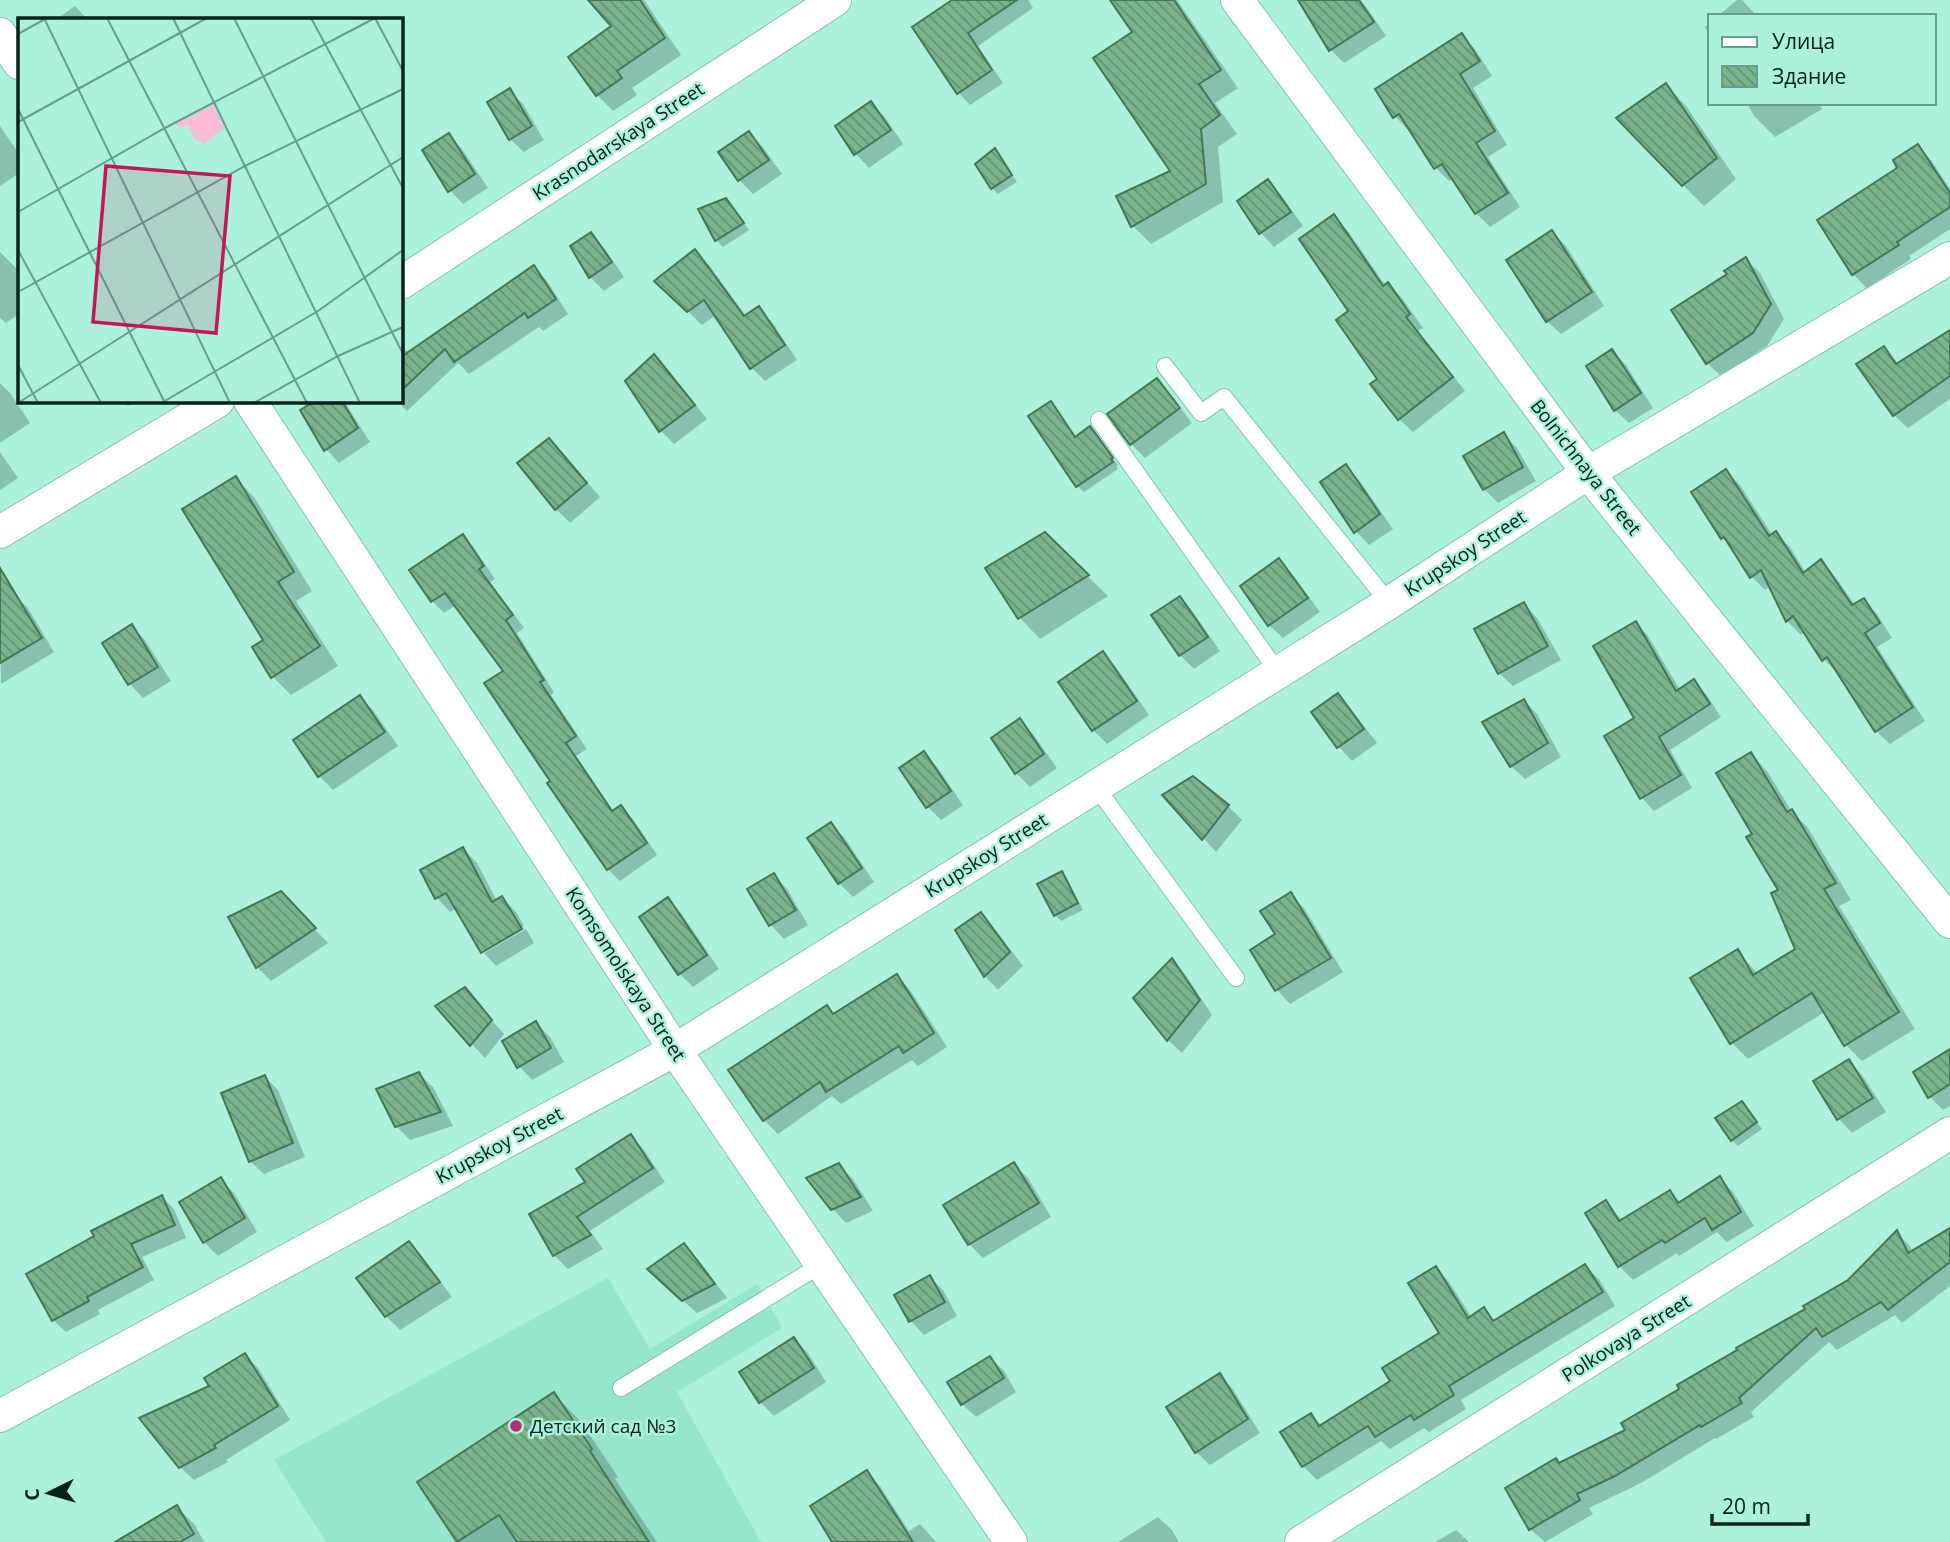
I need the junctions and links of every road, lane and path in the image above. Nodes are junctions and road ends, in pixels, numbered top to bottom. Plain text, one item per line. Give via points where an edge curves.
1 (835, 0) edge
2 (1237, 0) edge
3 (0, 34) edge
4 (18, 61) edge
5 (1950, 258) edge
6 (402, 282) edge
7 (1165, 366) dead end
8 (216, 402) edge
9 (251, 402) edge
10 (1099, 420) dead end
11 (1588, 472) junction
12 (0, 533) edge
13 (1389, 603) junction
14 (1278, 672) junction
15 (1096, 787) junction
16 (1950, 922) edge
17 (1236, 978) dead end
18 (675, 1050) junction
19 (1950, 1133) edge
20 (822, 1264) junction
21 (621, 1388) dead end
22 (0, 1416) edge
23 (1011, 1542) edge
24 (1301, 1542) edge

1 - 6 street, Krasnodarskaya Street
2 - 11 street, Bolnichnaya Street
3 - 4 street
5 - 11 street, Krupskoy Street
7 - 13 lane via 1201,413 1224,397
8 - 12 street
9 - 18 street, Komsomolskaya Street
10 - 14 lane
11 - 13 street, Krupskoy Street
11 - 16 street, Bolnichnaya Street
13 - 14 street, Krupskoy Street
14 - 15 street, Krupskoy Street
15 - 17 lane
15 - 18 street, Krupskoy Street
18 - 20 street, Komsomolskaya Street
18 - 22 street, Krupskoy Street
19 - 24 street, Polkovaya Street
20 - 21 lane
20 - 23 street, Komsomolskaya Street

